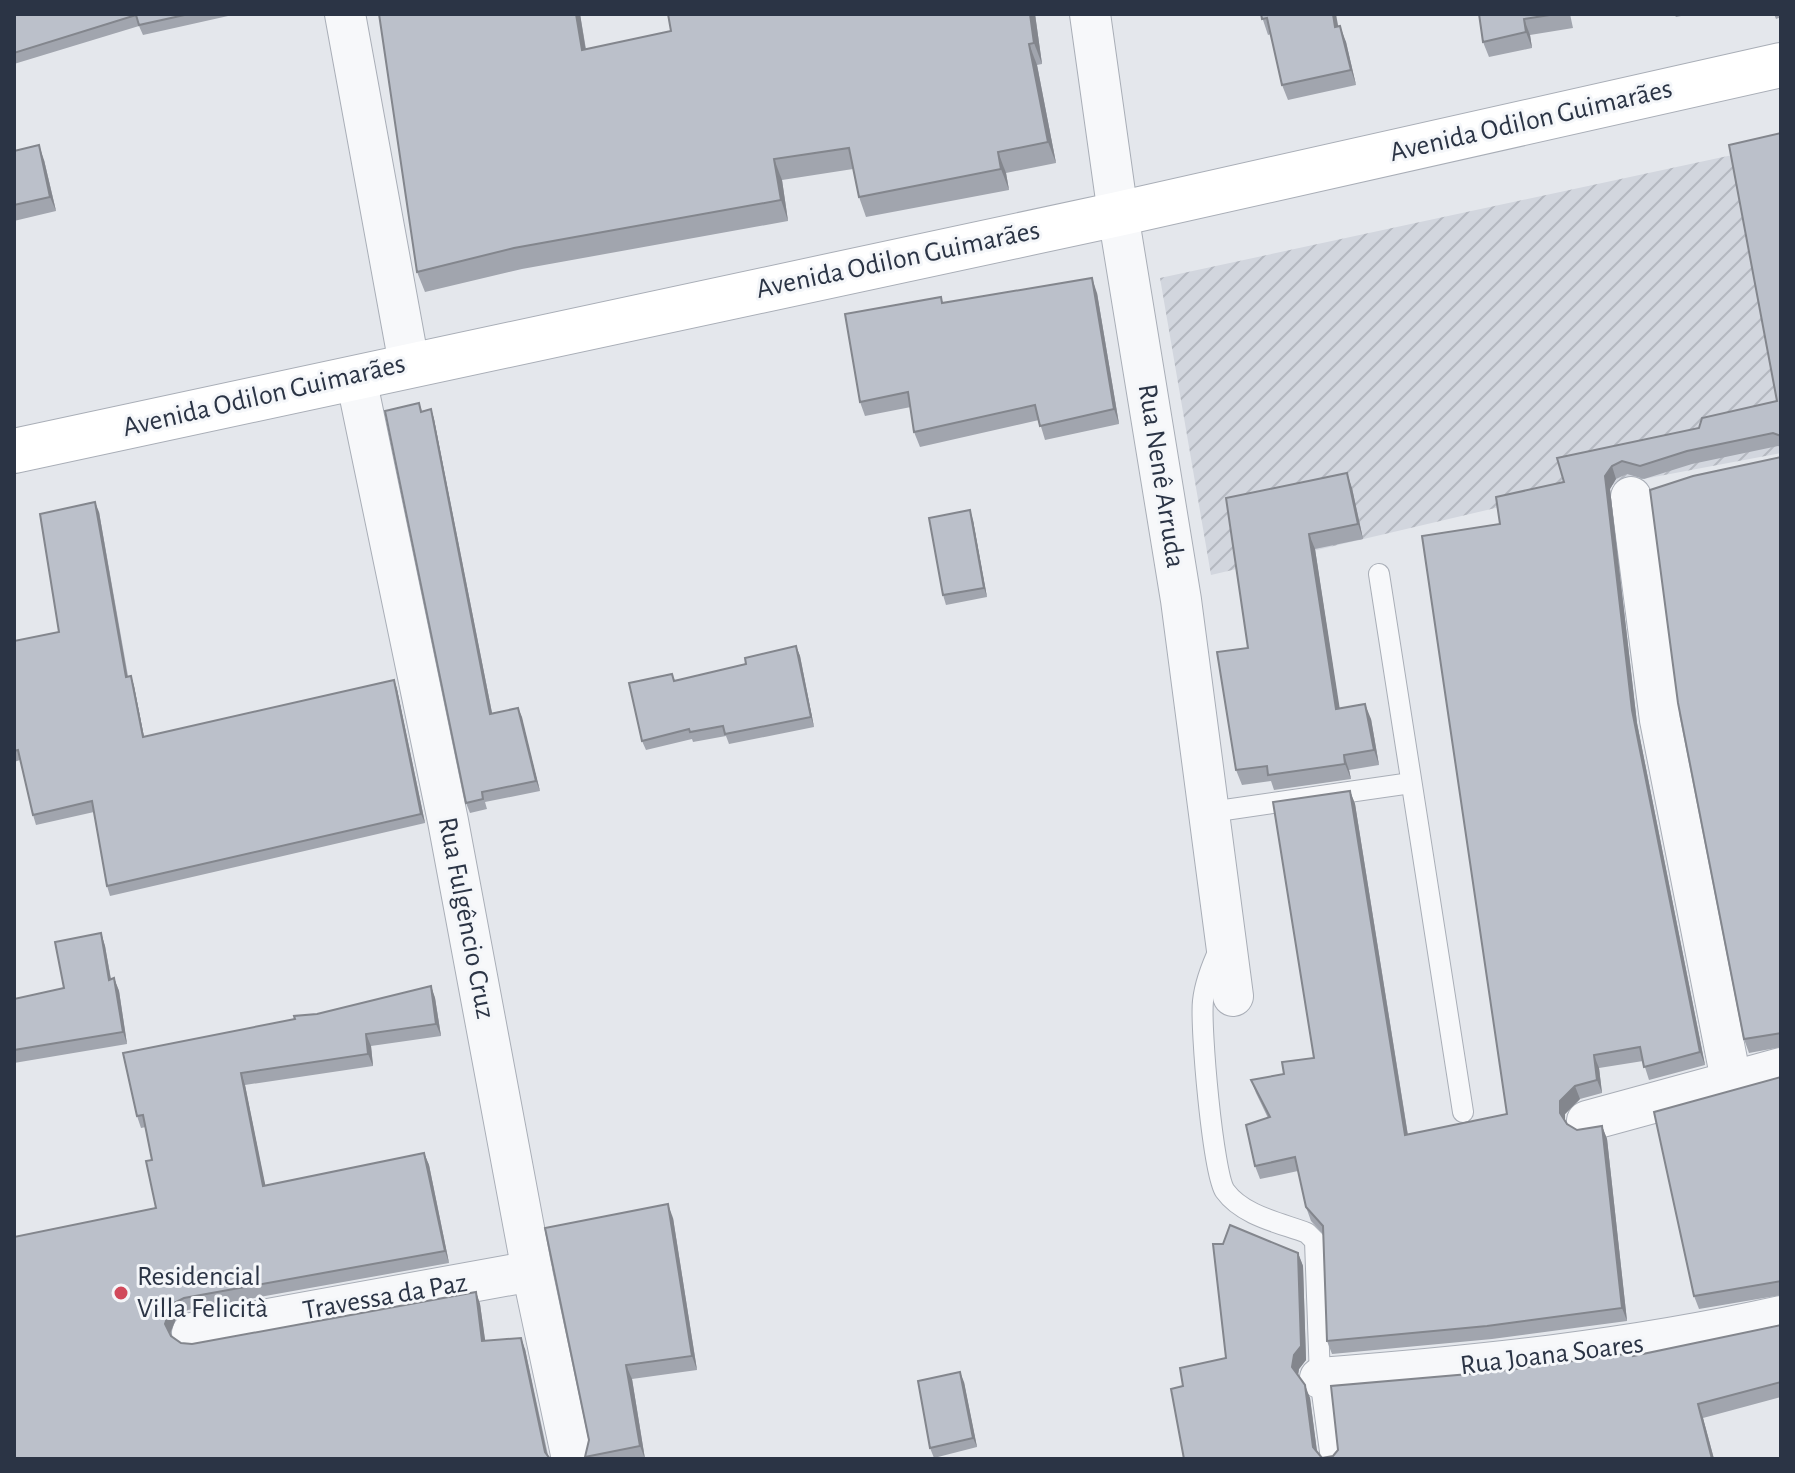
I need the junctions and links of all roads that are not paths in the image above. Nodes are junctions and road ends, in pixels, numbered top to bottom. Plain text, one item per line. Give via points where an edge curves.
1 (345, 14) edge
2 (1090, 14) edge
3 (1781, 65) edge
4 (1118, 214) junction
5 (409, 364) junction
6 (356, 378) junction
7 (14, 451) edge
8 (1644, 493) dead end
9 (1379, 574) dead end
10 (1411, 783) junction
11 (1211, 812) junction
12 (1225, 939) junction
13 (1233, 996) dead end
14 (1781, 1068) edge
15 (1731, 1080) junction
16 (1463, 1112) dead end
17 (1587, 1121) dead end
18 (532, 1271) junction
19 (1781, 1316) edge
20 (192, 1333) dead end
21 (1320, 1378) junction
22 (572, 1459) edge
23 (1331, 1459) edge

1 - 5 street
2 - 4 street, Rua Nenê Arruda
3 - 4 street, Avenida Odilon Guimarães
4 - 5 street, Avenida Odilon Guimarães
4 - 11 street, Rua Nenê Arruda
5 - 6 street, Avenida Odilon Guimarães
6 - 7 street, Avenida Odilon Guimarães
6 - 18 street, Rua Fulgêncio Cruz via 448,821
8 - 15 street via 1660,720
9 - 10 lane
10 - 11 lane
10 - 16 lane
11 - 12 street, Rua Nenê Arruda
12 - 13 street, Rua Nenê Arruda
12 - 21 lane via 1209,971 1202,1003 1215,1159 1224,1190 1246,1209 1315,1241
14 - 15 street
15 - 17 street
18 - 20 street, Travessa da Paz
18 - 22 street, Rua Fulgêncio Cruz
19 - 21 street, Rua Joana Soares via 1691,1336 1494,1365
21 - 23 lane

